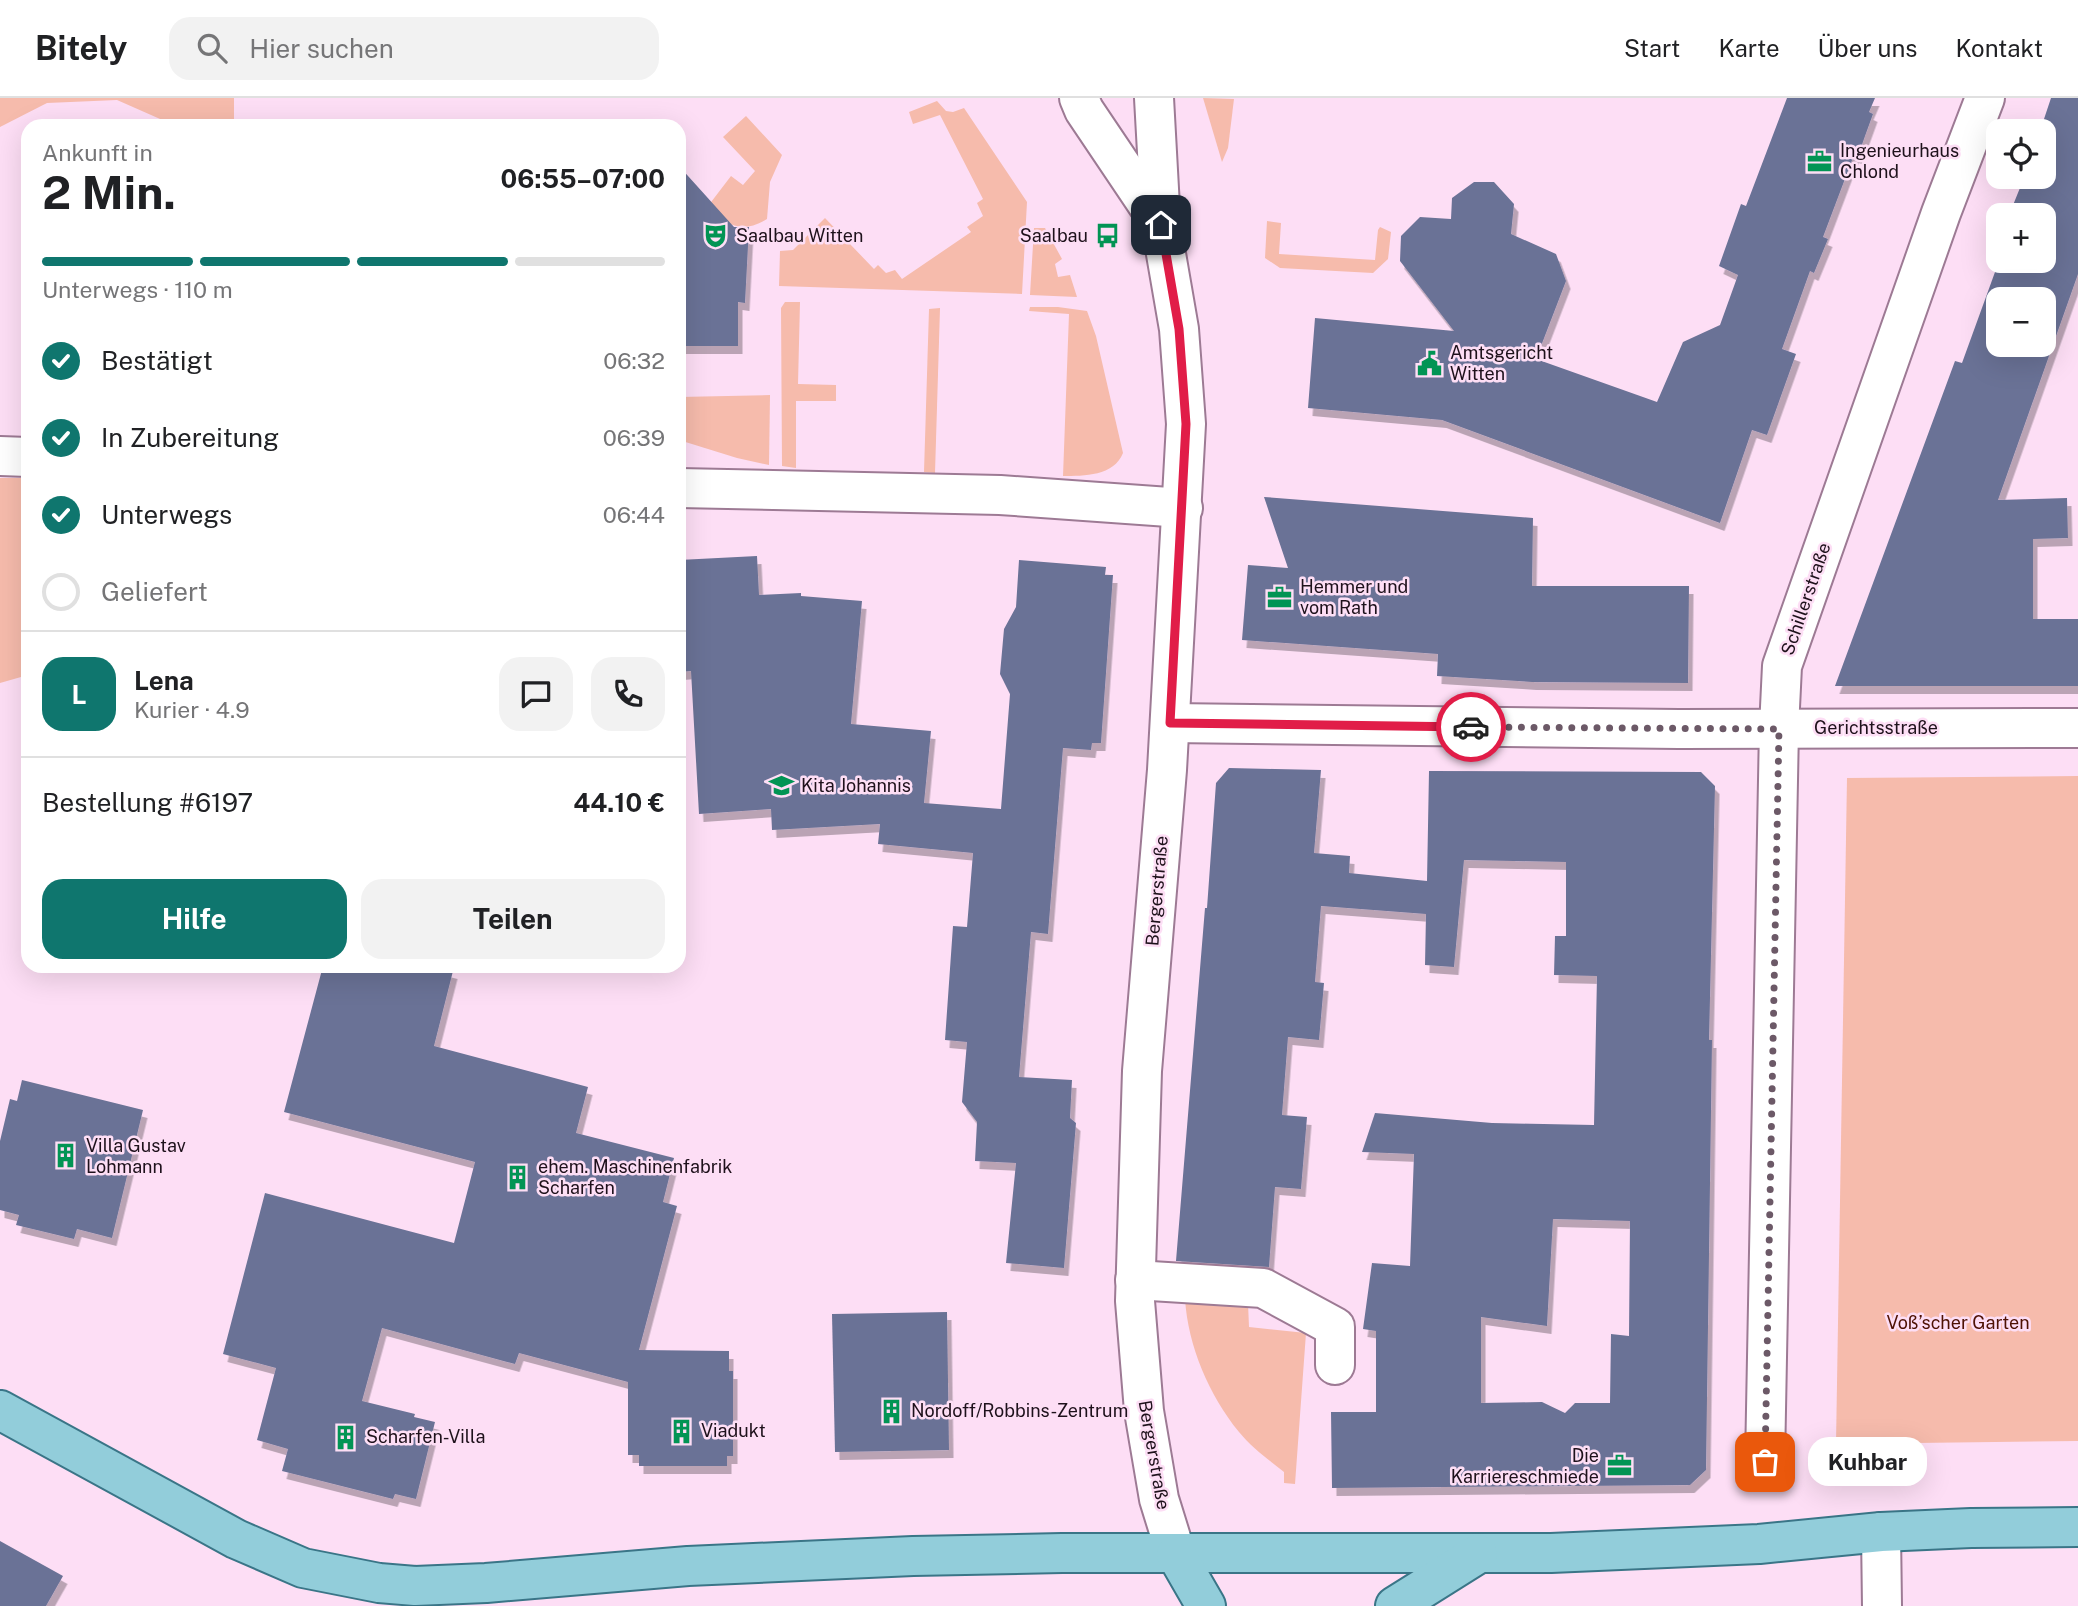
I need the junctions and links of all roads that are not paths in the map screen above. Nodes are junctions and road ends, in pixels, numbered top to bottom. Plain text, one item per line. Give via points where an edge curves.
1 (1079, 98) edge
2 (1154, 98) edge
3 (1985, 98) edge
4 (1161, 225) junction
5 (0, 456) edge
6 (21, 457) edge
7 (686, 488) edge
8 (1183, 508) junction
9 (1170, 723) junction
10 (2078, 728) edge
11 (1779, 729) junction
12 (1135, 1280) junction
13 (1335, 1365) dead end
14 (0, 1410) edge
15 (1765, 1462) dead end
16 (2078, 1527) edge
17 (1881, 1532) junction
18 (1176, 1554) junction
19 (1478, 1554) junction
20 (379, 1594) edge
21 (1206, 1606) edge
22 (1395, 1606) edge
23 (1882, 1606) edge

1 - 4 street, Bergerstraße
2 - 4 street, Bergerstraße
3 - 11 street, Schillerstraße via 1782,666
4 - 8 street, Bergerstraße via 1179,329 1186,424
5 - 6 street
7 - 8 street via 1000,495
8 - 9 street, Bergerstraße
9 - 11 street, Gerichtsstraße
9 - 12 street, Bergerstraße via 1142,1071
10 - 11 street, Gerichtsstraße
11 - 15 street, Schillerstraße
12 - 13 street via 1263,1288 1335,1327
12 - 18 street, Bergerstraße via 1144,1411 1159,1499
14 - 20 main road via 236,1539
16 - 17 main road
17 - 19 main road via 1655,1550
17 - 23 street
18 - 19 main road
18 - 20 main road via 913,1556 688,1566 415,1586
18 - 21 main road
19 - 22 main road

